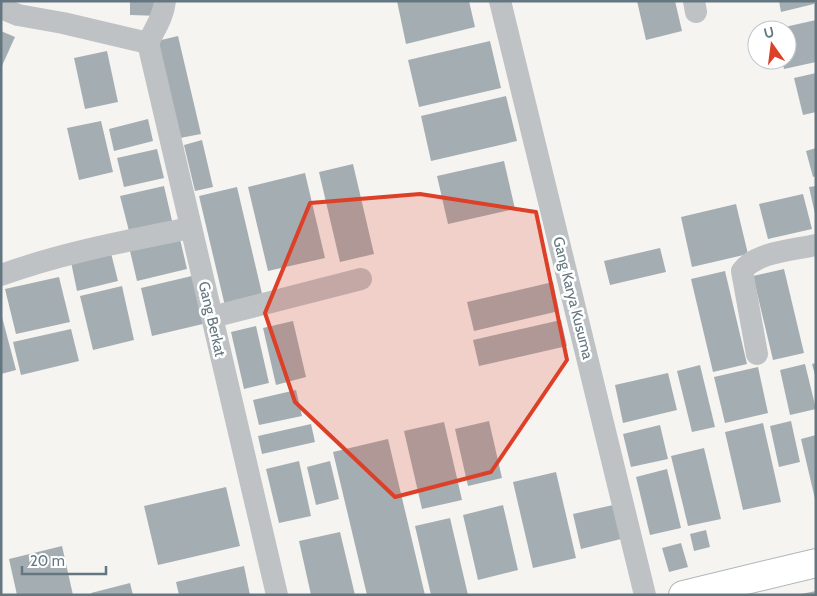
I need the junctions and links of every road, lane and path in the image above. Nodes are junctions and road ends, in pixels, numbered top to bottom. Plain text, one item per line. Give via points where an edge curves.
1 (166, 1) edge
2 (500, 1) edge
3 (1, 8) edge
4 (148, 43) junction
5 (190, 228) junction
6 (816, 245) edge
7 (1, 275) edge
8 (362, 279) dead end
9 (212, 318) junction
10 (757, 354) dead end
11 (816, 563) edge
12 (744, 588) edge
13 (276, 595) edge
14 (646, 595) edge
15 (683, 595) edge

1 - 4 street via 162,18
2 - 14 street, Gang Karya Kusuma
3 - 4 street via 18,15
4 - 5 street, Gang Berkat
5 - 7 street via 126,240 34,263
5 - 9 street, Gang Berkat
6 - 10 street via 760,257 747,263 742,271
8 - 9 street
9 - 13 street, Gang Berkat
11 - 12 street
12 - 15 street

